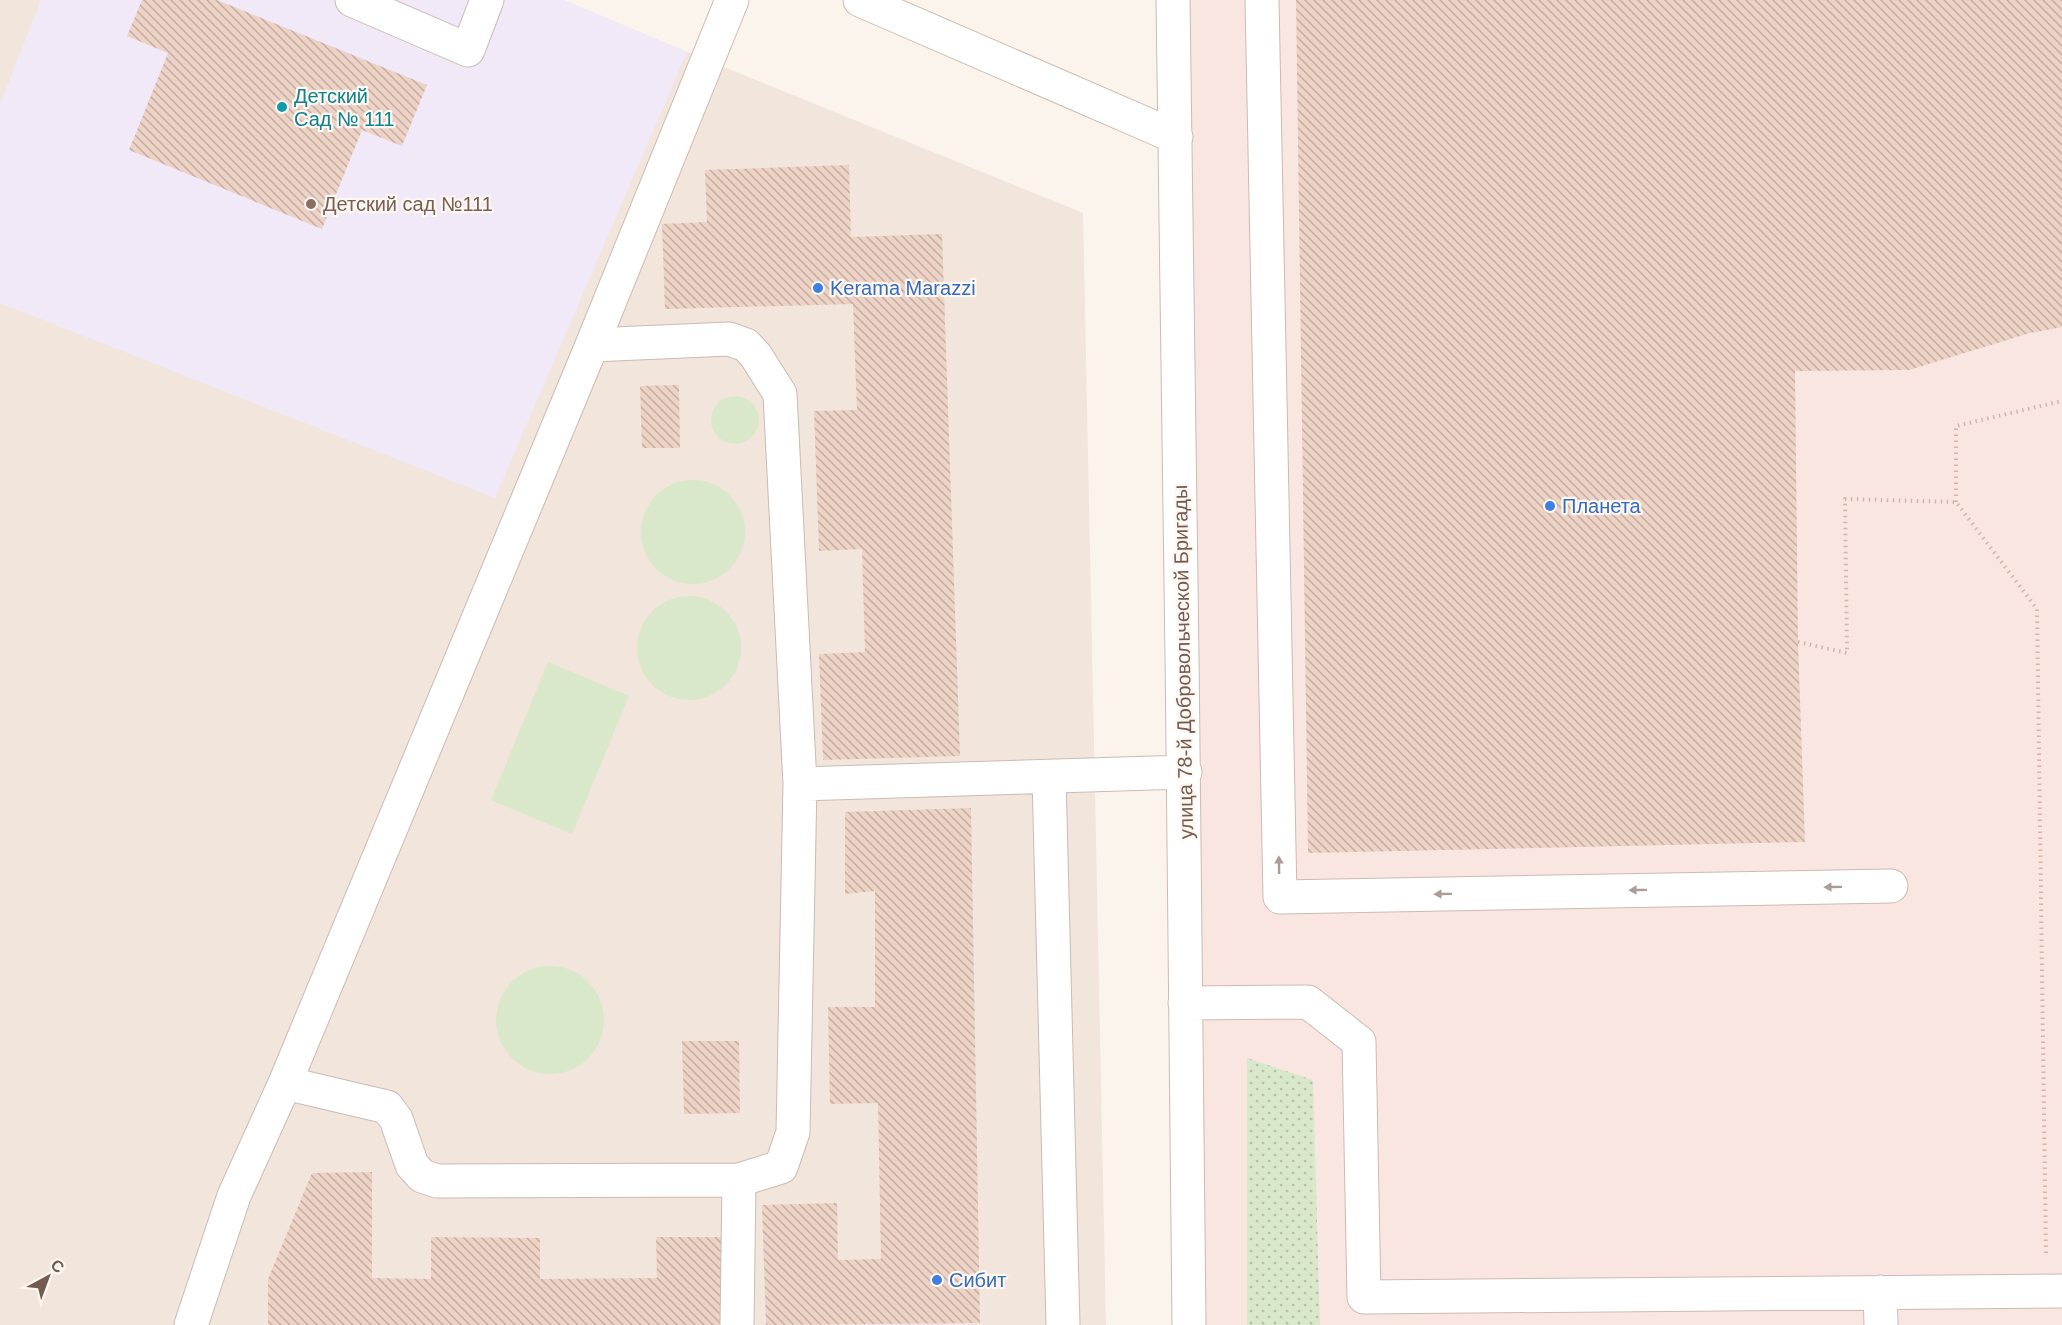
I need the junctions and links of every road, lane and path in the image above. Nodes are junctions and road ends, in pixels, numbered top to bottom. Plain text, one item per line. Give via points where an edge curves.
1 (352, 0) edge
2 (487, 0) edge
3 (732, 0) edge
4 (860, 0) edge
5 (1173, 0) edge
6 (1262, 0) edge
7 (1176, 137) junction
8 (592, 345) junction
9 (2062, 401) edge
10 (1956, 502) junction
11 (1798, 642) dead end
12 (1185, 772) junction
13 (1049, 777) junction
14 (800, 784) junction
15 (1891, 886) dead end
16 (1185, 1003) junction
17 (285, 1083) junction
18 (739, 1180) junction
19 (2054, 1291) edge
20 (1880, 1292) junction
21 (191, 1325) edge
22 (737, 1325) edge
23 (1063, 1325) edge
24 (1190, 1325) edge
25 (1881, 1325) edge

1 - 2 street via 468,50
3 - 8 street
4 - 7 street
5 - 7 street, улица 78-й Добровольческой Бригады
15 -> 6 street via 1280,897
7 - 12 street, улица 78-й Добровольческой Бригады
8 - 14 street via 729,339 746,345 780,394
8 - 17 street
9 - 10 path via 1956,426
10 - 11 path via 1845,499 1847,653
10 - 19 path via 2037,609
12 - 13 street
12 - 16 street, улица 78-й Добровольческой Бригады
13 - 14 street
13 - 23 street
14 - 18 street via 793,1132 781,1167
16 - 20 street via 1308,1002 1359,1042 1364,1297
16 - 24 street, улица 78-й Добровольческой Бригады
17 - 18 street via 387,1107 396,1119 412,1165 422,1176 437,1180
17 - 21 street via 234,1196
18 - 22 street
19 - 20 street
20 - 25 street

